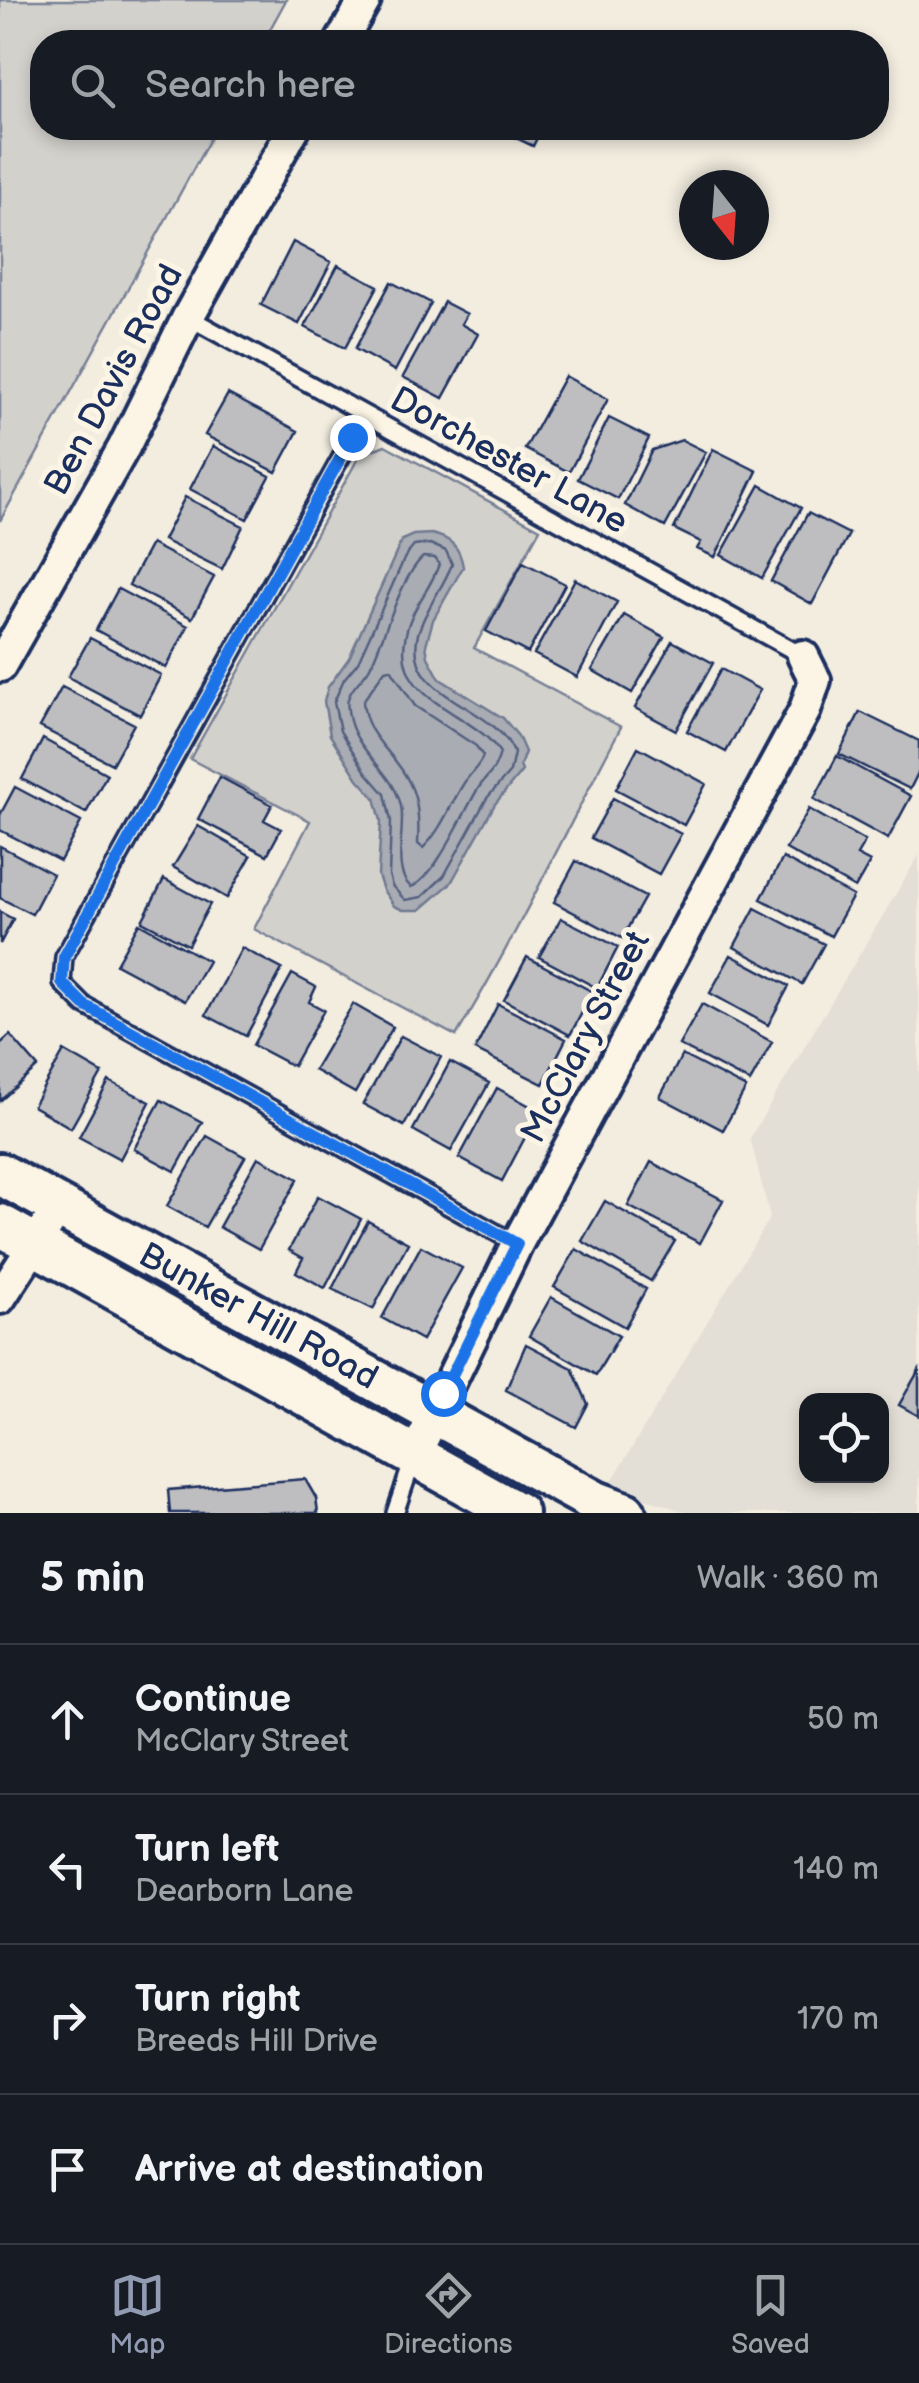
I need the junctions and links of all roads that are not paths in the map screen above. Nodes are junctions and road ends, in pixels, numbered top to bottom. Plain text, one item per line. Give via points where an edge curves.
1 (365, 0) edge
2 (348, 30) edge
3 (287, 140) edge
4 (188, 317) junction
5 (364, 416) junction
6 (802, 656) joint
7 (0, 666) edge
8 (0, 1174) edge
9 (59, 1207) junction
10 (0, 1225) edge
11 (517, 1244) junction
12 (36, 1246) junction
13 (0, 1298) edge
14 (434, 1413) junction
15 (414, 1457) junction
16 (395, 1513) edge
17 (517, 1513) edge
18 (626, 1513) edge

1 - 2 street
3 - 4 street, Ben Davis Road
4 - 5 lane, Dorchester Lane
4 - 7 street, Ben Davis Road via 124,447
5 - 6 lane, Dorchester Lane
5 - 11 lane via 64,957 62,983 84,1005
6 - 11 street, McClary Street via 815,680 804,710
8 - 9 main road, Bunker Hill Road
9 - 12 street
9 - 14 main road, Bunker Hill Road
10 - 12 main road, Bunker Hill Road
11 - 14 street, McClary Street
12 - 13 street
12 - 15 main road, Bunker Hill Road
14 - 15 street, McClary Street
14 - 18 main road, Bunker Hill Road
15 - 16 lane
15 - 17 main road, Bunker Hill Road

